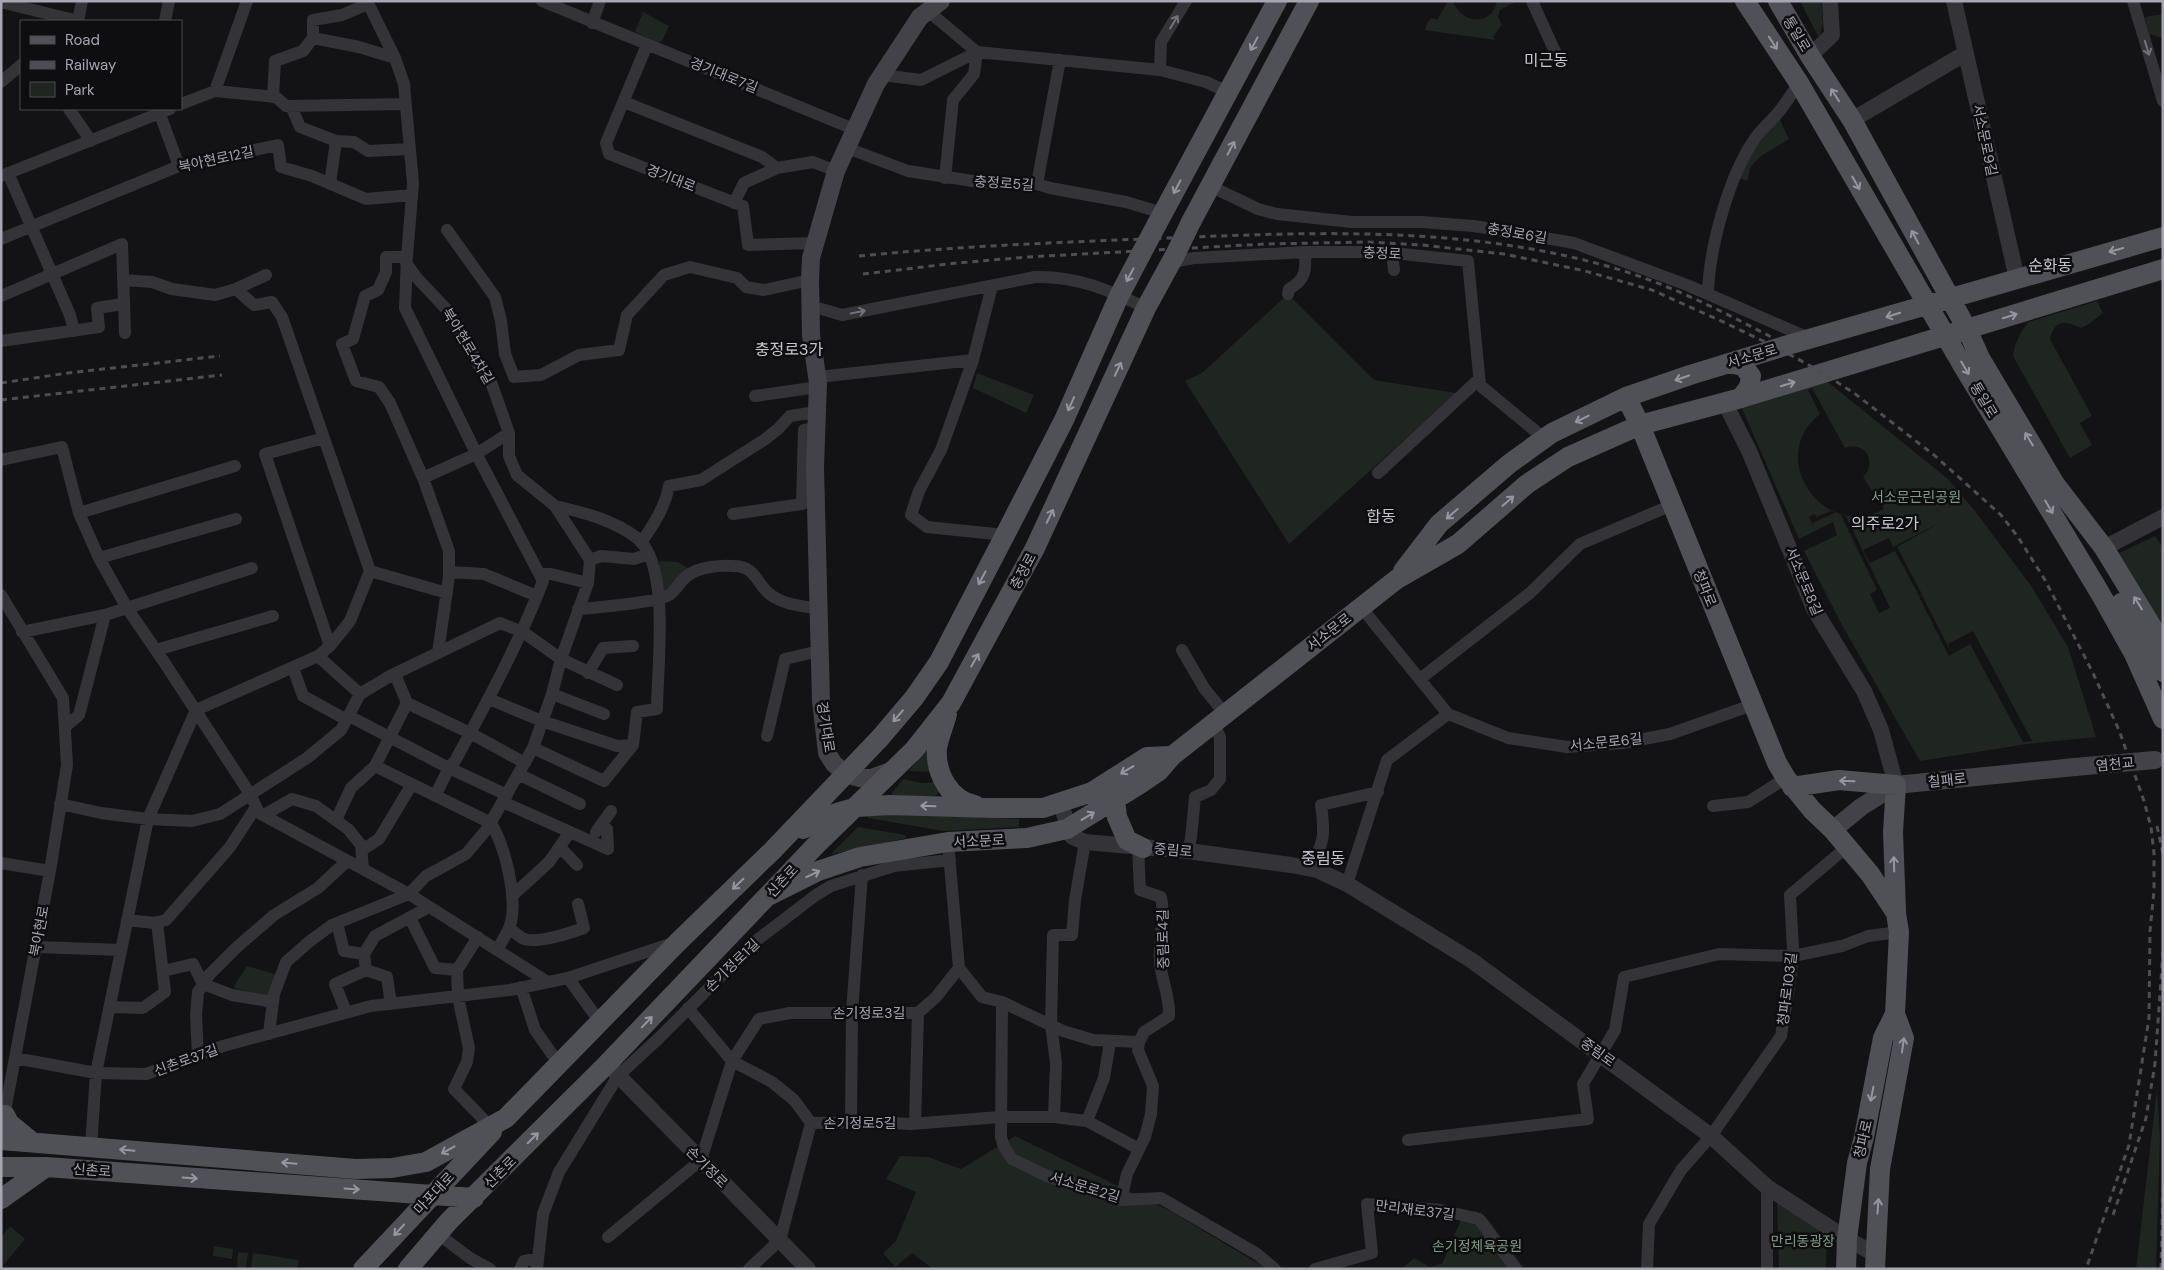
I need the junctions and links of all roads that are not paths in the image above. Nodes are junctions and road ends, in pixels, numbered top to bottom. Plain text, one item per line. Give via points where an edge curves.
1 (82, 1) edge
2 (169, 1) edge
3 (247, 1) edge
4 (542, 1) edge
5 (600, 1) edge
6 (1186, 1) edge
7 (1276, 1) edge
8 (1309, 1) edge
9 (1532, 1) edge
10 (1778, 1) edge
11 (1830, 1) edge
12 (1954, 1) edge
13 (2133, 1) edge
14 (1, 2) edge
15 (367, 2) edge
16 (1746, 2) edge
17 (935, 6) edge
18 (74, 20) edge
19 (78, 20) edge
20 (165, 20) edge
21 (592, 23) junction
22 (313, 38) junction
23 (647, 45) junction
24 (977, 52) junction
25 (1966, 53) junction
26 (1557, 56) dead end
27 (1810, 56) junction
28 (395, 58) junction
29 (1060, 60) junction
30 (20, 66) edge
31 (1160, 70) junction
32 (882, 75) junction
33 (1, 82) edge
34 (1799, 83) junction
35 (214, 91) junction
36 (1228, 92) junction
37 (273, 97) junction
38 (2163, 100) edge
39 (624, 102) junction
40 (182, 104) edge
41 (406, 104) junction
42 (291, 106) junction
43 (70, 110) edge
44 (162, 110) edge
45 (1852, 120) junction
46 (856, 130) junction
47 (90, 141) junction
48 (336, 141) junction
49 (847, 148) junction
50 (410, 149) junction
51 (179, 166) junction
52 (777, 168) junction
53 (836, 171) junction
54 (5, 174) edge
55 (945, 178) junction
56 (330, 184) junction
57 (1037, 184) junction
58 (1210, 186) junction
59 (412, 195) junction
60 (734, 203) junction
61 (1160, 218) junction
62 (32, 227) junction
63 (447, 230) dead end
64 (2163, 237) edge
65 (1, 239) edge
66 (816, 243) junction
67 (1305, 252) junction
68 (1392, 253) junction
69 (1173, 259) junction
70 (407, 260) junction
71 (1934, 268) junction
72 (2163, 269) edge
73 (1394, 270) dead end
74 (51, 275) junction
75 (266, 275) dead end
76 (2017, 279) junction
77 (124, 280) junction
78 (810, 280) junction
79 (992, 286) junction
80 (1992, 286) junction
81 (236, 289) junction
82 (1288, 294) dead end
83 (1708, 294) junction
84 (1, 296) edge
85 (1119, 296) junction
86 (1949, 298) junction
87 (123, 304) junction
88 (1928, 304) junction
89 (811, 306) junction
90 (1146, 308) junction
91 (1967, 329) junction
92 (74, 331) junction
93 (125, 333) dead end
94 (1946, 336) junction
95 (1811, 339) junction
96 (1, 341) edge
97 (973, 360) junction
98 (1728, 364) junction
99 (818, 382) junction
100 (1480, 385) junction
101 (755, 396) dead end
102 (1626, 397) junction
103 (1733, 400) junction
104 (817, 420) junction
105 (1640, 425) junction
106 (509, 433) junction
107 (324, 438) junction
108 (1545, 438) junction
109 (476, 454) junction
110 (1, 460) edge
111 (235, 466) dead end
112 (1378, 472) dead end
113 (423, 478) junction
114 (2055, 484) junction
115 (1672, 505) junction
116 (555, 506) junction
117 (79, 513) junction
118 (733, 514) dead end
119 (2163, 517) edge
120 (236, 519) dead end
121 (1005, 535) junction
122 (641, 543) junction
123 (2104, 548) junction
124 (649, 554) junction
125 (99, 558) junction
126 (590, 560) junction
127 (252, 568) dead end
128 (370, 571) junction
129 (449, 572) junction
130 (541, 574) junction
131 (1397, 578) junction
132 (588, 584) junction
133 (447, 594) junction
134 (1, 596) edge
135 (537, 596) junction
136 (659, 598) junction
137 (1362, 607) junction
138 (127, 608) junction
139 (818, 608) junction
140 (578, 609) junction
141 (105, 614) junction
142 (273, 616) dead end
143 (22, 632) junction
144 (523, 632) junction
145 (2163, 645) edge
146 (330, 646) junction
147 (633, 646) dead end
148 (156, 650) junction
149 (1182, 650) dead end
150 (820, 651) junction
151 (438, 652) junction
152 (318, 656) junction
153 (561, 659) junction
154 (293, 668) junction
155 (2163, 672) edge
156 (588, 673) junction
157 (395, 674) junction
158 (1420, 679) junction
159 (617, 685) dead end
160 (360, 694) junction
161 (552, 694) junction
162 (489, 698) junction
163 (951, 702) junction
164 (407, 703) junction
165 (1752, 705) junction
166 (196, 710) junction
167 (604, 714) dead end
168 (1448, 714) junction
169 (348, 718) junction
170 (2162, 718) edge
171 (1219, 719) junction
172 (542, 721) junction
173 (65, 727) junction
174 (470, 733) junction
175 (766, 736) dead end
176 (389, 738) junction
177 (633, 745) junction
178 (532, 748) junction
179 (1172, 756) junction
180 (2159, 759) edge
181 (375, 766) junction
182 (2075, 767) joint
183 (449, 768) junction
184 (522, 768) junction
185 (896, 769) junction
186 (846, 774) junction
187 (1789, 782) junction
188 (412, 784) junction
189 (1896, 785) junction
190 (1378, 792) junction
191 (250, 794) junction
192 (435, 796) junction
193 (505, 798) junction
194 (1115, 800) junction
195 (1061, 803) junction
196 (60, 804) junction
197 (580, 804) dead end
198 (857, 806) junction
199 (1713, 806) dead end
200 (994, 808) junction
201 (260, 811) junction
202 (611, 811) dead end
203 (148, 819) junction
204 (336, 820) junction
205 (491, 823) junction
206 (600, 826) junction
207 (1067, 829) junction
208 (1833, 830) junction
209 (570, 832) junction
210 (590, 841) junction
211 (1085, 842) junction
212 (1848, 846) junction
213 (560, 847) junction
214 (1140, 848) junction
215 (362, 850) junction
216 (773, 850) junction
217 (949, 851) junction
218 (1188, 851) junction
219 (347, 861) junction
220 (1, 863) edge
221 (577, 865) dead end
222 (363, 869) junction
223 (1309, 869) junction
224 (50, 871) junction
225 (862, 875) junction
226 (1347, 884) junction
227 (409, 894) junction
228 (770, 895) junction
229 (512, 896) junction
230 (578, 904) dead end
231 (430, 907) junction
232 (410, 918) junction
233 (127, 920) junction
234 (157, 922) junction
235 (337, 923) junction
236 (1897, 923) junction
237 (509, 928) junction
238 (478, 937) junction
239 (679, 941) junction
240 (36, 947) junction
241 (121, 950) junction
242 (497, 950) junction
243 (364, 954) junction
244 (1793, 956) junction
245 (959, 968) junction
246 (366, 970) junction
247 (457, 970) junction
248 (163, 971) junction
249 (568, 978) junction
250 (546, 981) junction
251 (203, 984) junction
252 (521, 987) junction
253 (458, 997) junction
254 (273, 1002) junction
255 (1002, 1002) junction
256 (391, 1004) junction
257 (110, 1007) junction
258 (688, 1008) junction
259 (346, 1012) junction
260 (852, 1012) junction
261 (918, 1013) junction
262 (1896, 1014) junction
263 (600, 1022) junction
264 (1052, 1025) junction
265 (269, 1034) junction
266 (1110, 1042) junction
267 (1139, 1042) junction
268 (1600, 1053) junction
269 (198, 1056) junction
270 (15, 1058) junction
271 (732, 1061) junction
272 (559, 1064) junction
273 (612, 1070) junction
274 (96, 1073) junction
275 (4, 1110) edge
276 (1000, 1117) junction
277 (1054, 1117) junction
278 (1087, 1121) junction
279 (498, 1122) junction
280 (852, 1122) junction
281 (811, 1123) junction
282 (915, 1124) junction
283 (1, 1135) edge
284 (1711, 1136) junction
285 (1, 1140) edge
286 (1408, 1140) dead end
287 (32, 1142) junction
288 (91, 1147) junction
289 (1139, 1149) junction
290 (701, 1160) junction
291 (1, 1167) edge
292 (46, 1167) junction
293 (1767, 1187) junction
294 (433, 1195) junction
295 (1, 1198) edge
296 (474, 1198) junction
297 (1121, 1200) junction
298 (438, 1234) junction
299 (608, 1237) dead end
300 (1847, 1239) junction
301 (780, 1240) junction
302 (1875, 1262) edge
303 (538, 1264) edge
304 (363, 1269) edge
305 (408, 1269) edge
306 (490, 1269) edge
307 (520, 1269) edge
308 (749, 1269) edge
309 (808, 1269) edge
310 (1275, 1269) edge
311 (1315, 1269) edge
312 (1516, 1269) edge
313 (1647, 1269) edge
314 (1767, 1269) edge
315 (1846, 1269) edge

1 - 19 street
2 - 20 street
3 - 35 street
4 - 21 street, 경기대로7길
5 - 21 street
31 -> 6 street via 1161,42
7 -> 36 main road
58 -> 8 main road, 충정로
9 - 26 street
10 - 27 main road, 통일로
11 - 27 street via 1832,35
12 - 25 street, 서소문로9길
13 -> 38 street
14 - 18 street
15 - 22 street via 342,15 312,20
15 - 28 street
16 -> 34 main road, 통일로
17 - 24 street
17 - 32 main road, 경기대로 via 920,17
21 - 23 street, 경기대로7길
22 - 28 street
22 - 37 street via 303,51 275,61
23 - 39 street, 경기대로
23 - 46 street, 경기대로7길
24 - 29 street
24 - 32 street via 921,80
24 - 55 street via 974,74 953,100
25 - 45 street
25 - 76 street, 서소문로9길
45 -> 27 main road, 통일로
28 - 41 street via 404,84
29 - 31 street
29 - 57 street
30 - 33 street
31 - 36 street via 1206,82
32 - 46 main road, 경기대로
34 - 83 street via 1744,156 1732,184 1708,270
34 -> 88 main road, 통일로
35 - 37 street
35 - 40 street
36 -> 61 main road
37 - 42 street
39 - 52 street via 762,157
39 - 60 street, 경기대로 via 606,143 609,154
41 - 42 street
41 - 50 street
42 - 48 street via 300,127
43 - 47 street
44 - 47 street
44 - 51 street
71 -> 45 main road, 통일로
46 - 49 main road, 경기대로
47 - 54 street
48 - 50 street via 354,142 368,151
48 - 56 street
49 - 53 main road, 경기대로
49 - 55 street, 충정로5길 via 908,171
50 - 59 street
51 - 56 street, 북아현로12길 via 278,145 281,167
51 - 62 street, 북아현로12길
52 - 53 street via 813,162
52 - 60 street via 744,183
53 - 66 main road, 경기대로
54 - 62 street
55 - 57 street, 충정로5길
56 - 59 street, 북아현로12길 via 366,199
57 - 61 street, 충정로5길 via 1126,202
58 - 69 main road, 충정로, bridge
58 - 83 street, 충정로6길 via 1258,209 1277,214 1352,222 1474,226 1574,243
59 - 70 street
60 - 66 street via 743,206 748,246
61 -> 85 main road, bridge
62 - 65 street, 북아현로12길
62 - 74 street
63 - 78 street via 495,297 505,354 514,377 541,375 579,355 620,350 627,315 664,275 672,272 690,267 709,270 737,278 746,287 764,290
64 -> 76 main road, 서소문로
66 - 78 main road, 경기대로 via 811,258
67 - 68 street, 충정로
67 - 69 street, 충정로
67 - 82 street via 1306,271
68 - 73 street
68 - 100 street, 충정로 via 1468,261
69 - 90 main road, 충정로
70 - 106 street, 북아현로4차길 via 417,278 452,316 491,382
70 - 109 street via 405,308
70 - 113 street via 386,257 386,272 378,290 365,296 353,340 342,344 356,382 379,388 390,403
71 - 80 main road via 1964,282
71 - 86 main road, 통일로
91 -> 72 main road, 서소문로
74 - 77 street via 122,244
74 - 84 street
74 - 92 street
75 - 81 street
76 - 80 main road, 서소문로
77 - 81 street via 152,282 172,289 215,295
77 - 87 street
78 - 89 main road, 경기대로
79 - 85 street via 1035,277 1059,277
89 -> 79 street via 842,315
79 - 97 street
80 - 86 main road, 서소문로
81 - 107 street via 254,305 272,302 282,318
83 - 95 street, 충정로6길
85 - 90 street
85 -> 121 main road via 1064,420
86 - 88 main road, 서소문로
86 - 91 main road, 통일로
87 - 92 street via 97,308 99,328
87 - 93 street
88 - 94 main road, 통일로
88 -> 95 main road, 서소문로
89 - 99 main road, 경기대로 via 810,335
163 -> 90 main road, 충정로 via 1035,548
91 - 94 main road, 서소문로
114 -> 91 main road, 통일로 via 1980,358
92 - 96 street
103 -> 94 main road, 서소문로
94 -> 170 main road, 통일로 via 2100,593 2134,654
95 - 98 main road, 서소문로
97 - 99 street
97 - 121 street via 942,450 919,491 911,515 927,526
98 -> 102 main road, 서소문로
98 - 103 main road via 1742,366 1751,376 1750,387
99 - 101 street
99 - 104 main road, 경기대로
100 - 108 street
100 - 112 street via 1476,382
102 - 105 main road, 청파로
102 -> 108 main road, 서소문로
103 - 105 main road, 서소문로
103 - 189 street, 서소문로8길 via 1750,453 1814,609 1864,691 1878,722
104 - 118 street via 804,430 802,504
104 - 122 street via 790,416 778,430 701,480 669,486 660,513
104 - 139 main road, 경기대로
105 - 115 main road, 청파로
131 -> 105 main road, 서소문로 via 1458,544 1527,484 1568,458
106 - 109 street
106 - 116 street, 북아현로4차길 via 509,456 517,475
107 - 128 street
107 - 146 street via 265,454
108 -> 131 main road, 서소문로 via 1439,524
109 - 113 street
109 - 130 street
110 - 117 street via 62,447
111 - 117 street
113 - 129 street via 449,551
114 - 123 main road, 통일로
114 - 155 main road, 통일로
115 - 158 street via 1580,544 1530,593
115 - 165 main road, 청파로
116 - 122 street via 596,516 638,538
116 - 126 street, 북아현로4차길
117 - 125 street
119 - 123 street
120 - 125 street
121 -> 186 main road via 939,662 914,698
122 - 124 street
145 -> 123 main road, 통일로
124 - 126 street via 634,560 600,556
124 - 136 street
125 - 138 street
126 - 132 street
127 - 138 street
128 - 133 street
128 - 146 street via 350,621
129 - 133 street
129 - 135 street via 484,574
130 - 132 street
130 - 135 street via 543,580
131 - 137 main road, 서소문로
132 - 140 street
133 - 151 street
134 - 143 street, 북아현로
135 - 144 street
136 - 139 street via 668,596 694,571 737,566 754,572 773,597 807,608
136 - 140 street
136 - 177 street via 657,709 637,712
137 - 158 street, 서소문로6길
137 - 171 main road, 서소문로
138 - 141 street
138 - 148 street
139 - 150 main road, 경기대로
140 - 153 street
141 - 143 street
141 - 173 street via 79,715
142 - 148 street
143 - 173 street, 북아현로 via 63,698
144 - 151 street via 500,623
144 - 153 street
144 - 162 street
146 - 152 street
147 - 156 street via 603,648
148 - 166 street
149 - 171 street
150 - 175 street via 786,659
150 - 186 main road, 경기대로 via 821,701 828,753 834,764
151 - 157 street
152 - 154 street
152 - 160 street
153 - 156 street
153 - 161 street
154 - 166 street
154 - 169 street via 303,696
156 - 159 street
157 - 160 street
157 - 164 street
158 - 168 street, 서소문로6길
160 - 169 street
161 - 167 street
161 - 172 street
162 - 172 street
162 - 174 street
163 - 185 main road, 충정로
163 - 200 main road via 937,747 941,776 948,789 965,803
164 - 174 street
164 - 176 street
165 - 168 street, 서소문로6길 via 1670,734 1566,747 1508,738
165 - 187 main road, 청파로 via 1777,763
166 - 191 street
166 - 203 street
168 - 190 street via 1387,760
169 - 176 street
169 - 191 street via 342,730 307,758
171 - 179 main road, 서소문로
171 - 218 street via 1220,779 1211,790 1195,797
172 - 177 street via 617,746
172 - 178 street
173 - 196 street, 북아현로 via 67,765
174 - 183 street
174 - 184 street
176 - 181 street
176 - 183 street
177 - 178 street via 604,781
178 - 184 street
179 - 194 main road, 서소문로 via 1159,771
179 -> 195 main road via 1147,757 1092,792
180 - 182 main road, 염천교, bridge
181 - 188 street
181 - 204 street via 351,788
182 - 189 main road, 칠패로
183 - 192 street
183 - 193 street
184 - 193 street
184 - 197 street
185 - 186 main road via 872,778
185 - 198 main road, 충정로
186 - 216 main road
189 -> 187 main road via 1839,780
187 - 199 street via 1748,802
187 - 208 main road, 청파로
188 - 192 street
188 - 215 street via 379,839
189 - 208 main road, 칠패로
236 -> 189 main road via 1893,832
190 - 223 street via 1321,805 1324,833
190 - 226 street
191 - 201 street
191 - 203 street via 220,814 192,821
192 - 205 street
193 - 205 street
193 - 209 street
207 -> 194 main road, 서소문로
194 - 214 main road via 1117,817 1127,840
195 - 200 main road via 1043,808
195 - 207 street
196 - 203 street
196 - 224 street, 북아현로
200 -> 198 main road
198 - 216 main road via 819,818
198 - 228 main road, 신촌로
201 - 204 street via 292,799 316,806
201 - 219 street
201 - 234 street via 166,920
202 - 206 street
203 - 233 street
204 - 215 street via 348,829
205 - 227 street via 466,854 426,876
205 - 229 street via 499,836
206 - 210 street
206 - 210 street via 607,829 608,849
207 - 211 street, 중림로 via 1073,837
207 - 217 main road, 서소문로
208 - 212 main road, 청파로
209 - 210 street
209 - 213 street
211 - 214 street, 중림로
211 - 264 street via 1072,935 1053,935
212 - 236 main road, 청파로 via 1870,874
212 - 244 street, 청파로103길 via 1790,895
213 - 221 street
213 - 229 street via 550,862
214 - 218 street, 중림로
214 - 267 street, 중림로4길 via 1140,890 1161,897 1163,906 1160,964 1169,1008 1168,1016 1144,1032
215 - 222 street
216 -> 239 main road, 신촌로
217 - 225 street, 손기정로1길
228 -> 217 main road, 서소문로 via 848,860
217 - 245 street
218 - 223 street, 중림로
219 - 222 street
219 - 251 street via 318,888 274,915 242,942
220 - 224 street
222 - 227 street
223 - 226 street, 중림로
224 - 240 street, 북아현로
225 - 258 street, 손기정로1길 via 832,886 798,908 757,940
225 - 260 street
226 - 268 street, 중림로 via 1471,960
227 - 231 street
227 - 235 street
273 -> 228 main road, 신촌로
229 - 237 street via 514,906
230 - 237 street via 584,928 564,935 533,940 523,938
231 - 232 street
231 - 238 street
232 - 243 street via 375,936
232 - 247 street via 435,968
233 - 234 street
233 - 241 street
234 - 248 street
235 - 243 street via 344,951
235 - 254 street via 286,962
236 - 244 street via 1842,946
236 - 262 main road, 청파로
237 - 242 street
238 - 242 street
238 - 247 street
239 - 249 street, 신촌로37길
239 - 263 main road, 신촌로
240 - 241 street
240 - 270 street, 북아현로
241 - 257 street
242 - 250 street
243 - 246 street
244 - 268 street via 1719,954 1624,977 1615,1030
244 - 284 street, 청파로103길 via 1781,1036
245 - 255 street via 982,997
245 - 261 street via 936,997
246 - 256 street via 387,977
246 - 259 street via 335,984
247 - 253 street
248 - 251 street via 193,964
248 - 257 street via 165,992 143,1008
249 - 250 street, 신촌로37길
249 - 263 street
250 - 252 street, 신촌로37길
251 - 254 street via 232,995
251 - 269 street via 198,992 196,1015
252 - 253 street, 신촌로37길
252 - 272 street via 535,1030
253 - 256 street, 신촌로37길
253 - 279 street via 469,1048 467,1062 454,1089
254 - 265 street
255 - 264 street
255 - 276 street, 서소문로2길
256 - 259 street, 신촌로37길
257 - 274 street
258 - 271 street
258 - 273 street, 손기정로1길 via 659,1038
259 - 265 street, 신촌로37길
260 - 261 street, 손기정로3길
260 - 271 street, 손기정로3길 via 790,1013 759,1019
260 - 280 street
261 - 282 street, 손기정로3길
262 -> 300 main road, 청파로 via 1883,1038 1857,1163
302 -> 262 main road, 청파로 via 1880,1169 1904,1038
263 - 272 main road, 신촌로
264 - 266 street via 1071,1034
264 - 277 street via 1056,1063
265 - 269 street, 신촌로37길
266 - 267 street
266 - 278 street via 1104,1078
267 - 289 street via 1138,1050 1153,1086 1151,1114
268 - 284 street, 중림로
268 - 286 street via 1583,1084 1588,1119
269 - 274 street, 신촌로37길 via 146,1074
270 - 274 street, 신촌로37길
270 - 275 street, 북아현로
271 - 281 street via 772,1082 794,1100
271 - 290 street, 손기정로3길
272 - 279 main road, 신촌로
273 - 290 street, 손기정로
296 -> 273 main road, 신촌로
273 - 303 street, 손기정로1길 via 559,1172 543,1214
274 - 288 street
275 - 283 street, 북아현로
275 - 287 main road via 9,1123
276 - 277 street
276 - 282 street, 손기정로5길
276 - 297 street, 서소문로2길 via 1001,1137 1012,1159 1047,1176
277 - 278 street
278 - 289 street
279 -> 288 main road, 신촌로 via 426,1162 378,1169
279 - 294 main road, 마포대로
280 - 281 street, 손기정로5길
280 - 282 street, 손기정로5길
281 - 301 street, 손기정로5길
284 - 293 street, 중림로
284 - 313 street, 청파로103길 via 1681,1170 1649,1224
285 - 287 main road, 신촌로
287 - 288 main road, 신촌로
289 - 297 street via 1127,1174
290 - 299 street
290 - 301 street, 손기정로
291 - 292 main road, 신촌로
292 -> 294 main road, 신촌로
292 - 295 main road
293 - 300 street, 중림로
293 - 314 street
294 - 296 main road, 신촌로
294 -> 304 main road, 마포대로
296 - 298 main road
297 - 310 street, 서소문로2길 via 1161,1198 1257,1254
298 - 305 main road
298 - 306 street
300 - 302 street, 중림로
300 - 315 main road, 청파로
301 - 308 street
301 - 309 street, 손기정로
303 - 307 street via 524,1261
311 - 312 street, 만리재로37길 via 1372,1253 1367,1204 1441,1210 1479,1219

